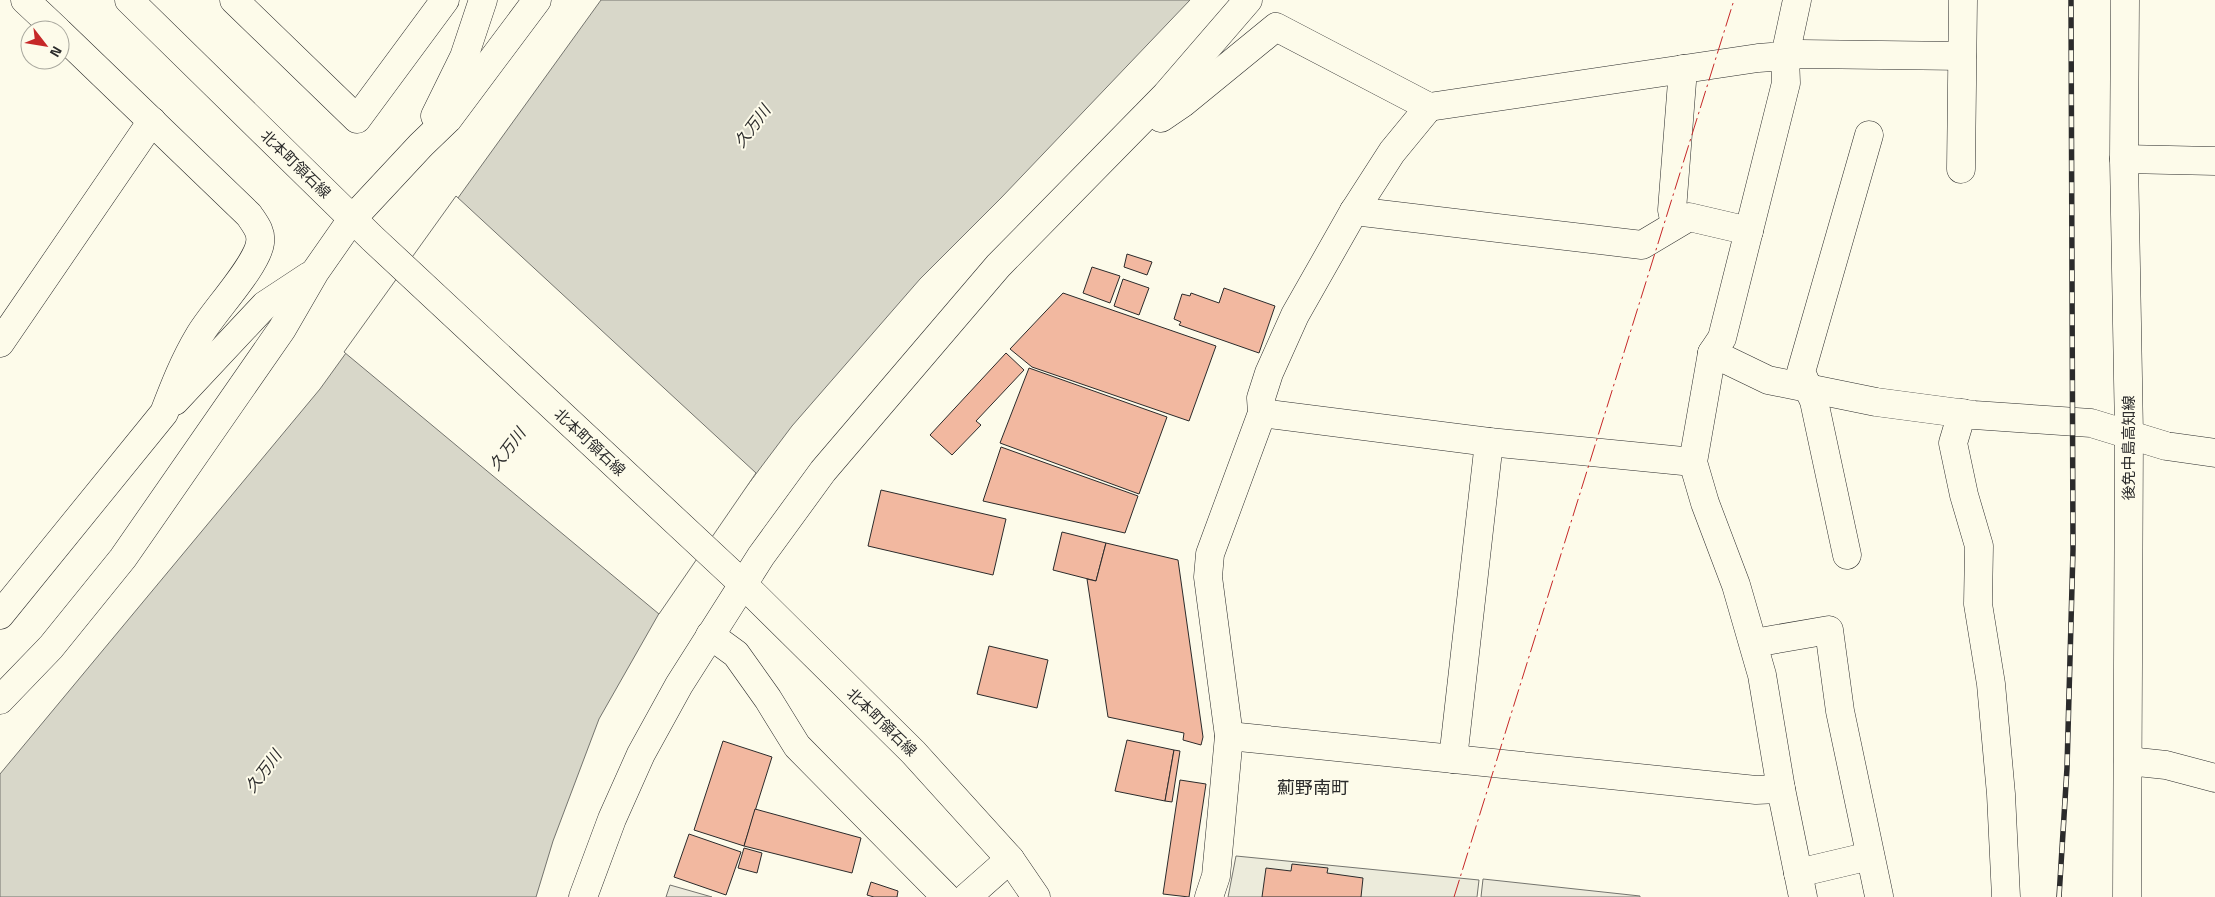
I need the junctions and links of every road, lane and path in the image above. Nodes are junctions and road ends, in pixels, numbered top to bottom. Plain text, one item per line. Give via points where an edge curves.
1 (25, 0) edge
2 (129, 0) edge
3 (234, 0) edge
4 (446, 0) edge
5 (483, 0) edge
6 (537, 0) edge
7 (1248, 0) edge
8 (1797, 0) edge
9 (1963, 0) edge
10 (2125, 0) edge
11 (46, 20) edge
12 (70, 43) edge
13 (1786, 56) junction
14 (1962, 56) junction
15 (1683, 69) junction
16 (1429, 106) junction
17 (1149, 112) junction
18 (152, 121) junction
19 (1869, 135) dead end
20 (421, 145) junction
21 (2124, 159) junction
22 (2215, 161) edge
23 (1961, 169) dead end
24 (1354, 211) junction
25 (352, 219) junction
26 (1675, 224) junction
27 (1749, 231) junction
28 (315, 272) junction
29 (0, 343) edge
30 (1712, 353) junction
31 (1806, 388) junction
32 (164, 413) junction
33 (1262, 413) junction
34 (1962, 413) junction
35 (2129, 433) junction
36 (1489, 442) junction
37 (2215, 453) edge
38 (1693, 462) junction
39 (1847, 555) dead end
40 (734, 577) junction
41 (0, 615) edge
42 (710, 635) junction
43 (1754, 644) junction
44 (0, 700) edge
45 (1229, 736) junction
46 (1453, 759) junction
47 (2128, 761) junction
48 (2215, 778) edge
49 (1781, 789) junction
50 (1870, 856) junction
51 (1010, 859) junction
52 (1800, 885) edge
53 (1879, 896) dead end
54 (584, 897) edge
55 (946, 897) edge
56 (967, 897) edge
57 (1036, 897) edge
58 (1210, 897) edge
59 (2006, 897) edge
60 (2127, 897) edge

1 - 11 street
2 - 25 street, 北本町領石線
3 - 4 street via 357,119
5 - 20 street via 464,57
6 - 20 street via 448,119
7 - 17 street
8 - 13 street
9 - 14 street
10 - 21 street, 後免中島高知線
12 - 18 street
13 - 14 street
13 - 15 street
13 - 27 street via 1786,82
14 - 23 street
15 - 16 street
15 - 26 street via 1672,210
16 - 17 street via 1276,27 1161,118
16 - 24 street via 1392,152
17 - 40 street via 998,266 823,472 761,556
18 - 29 street
18 - 32 street via 249,215 258,228 260,243 253,261 199,335 178,374
19 - 31 street via 1801,372
20 - 25 street
21 - 22 street
21 - 35 street, 後免中島高知線
24 - 26 street via 1642,245
24 - 33 street via 1295,315 1261,398
25 - 28 street
25 - 40 street, 北本町領石線
26 - 27 street via 1689,217
27 - 30 street via 1722,338
28 - 32 street via 265,305
28 - 44 street via 282,329 123,558 51,647
30 - 31 street via 1768,380
30 - 38 street
31 - 34 street via 1876,402
31 - 39 street via 1814,401
32 - 41 street
33 - 36 street
33 - 45 street via 1210,554 1208,577
34 - 35 street via 2091,423
34 - 59 street via 1953,443 1979,546 1978,604 1991,684
35 - 37 street via 2166,446
35 - 47 street, 後免中島高知線
36 - 38 street
36 - 46 street
38 - 43 street
40 - 42 street
40 - 51 street, 北本町領石線 via 913,752
42 - 54 street via 641,754 612,819
42 - 55 street via 736,654 797,746
43 - 49 street
43 - 50 street via 1829,630 1840,711
45 - 46 street
45 - 58 street via 1216,876
46 - 49 street via 1756,790
47 - 48 street via 2166,765
47 - 60 street, 後免中島高知線
49 - 52 street
50 - 52 street
50 - 53 street
51 - 56 street
51 - 57 street, 北本町領石線

